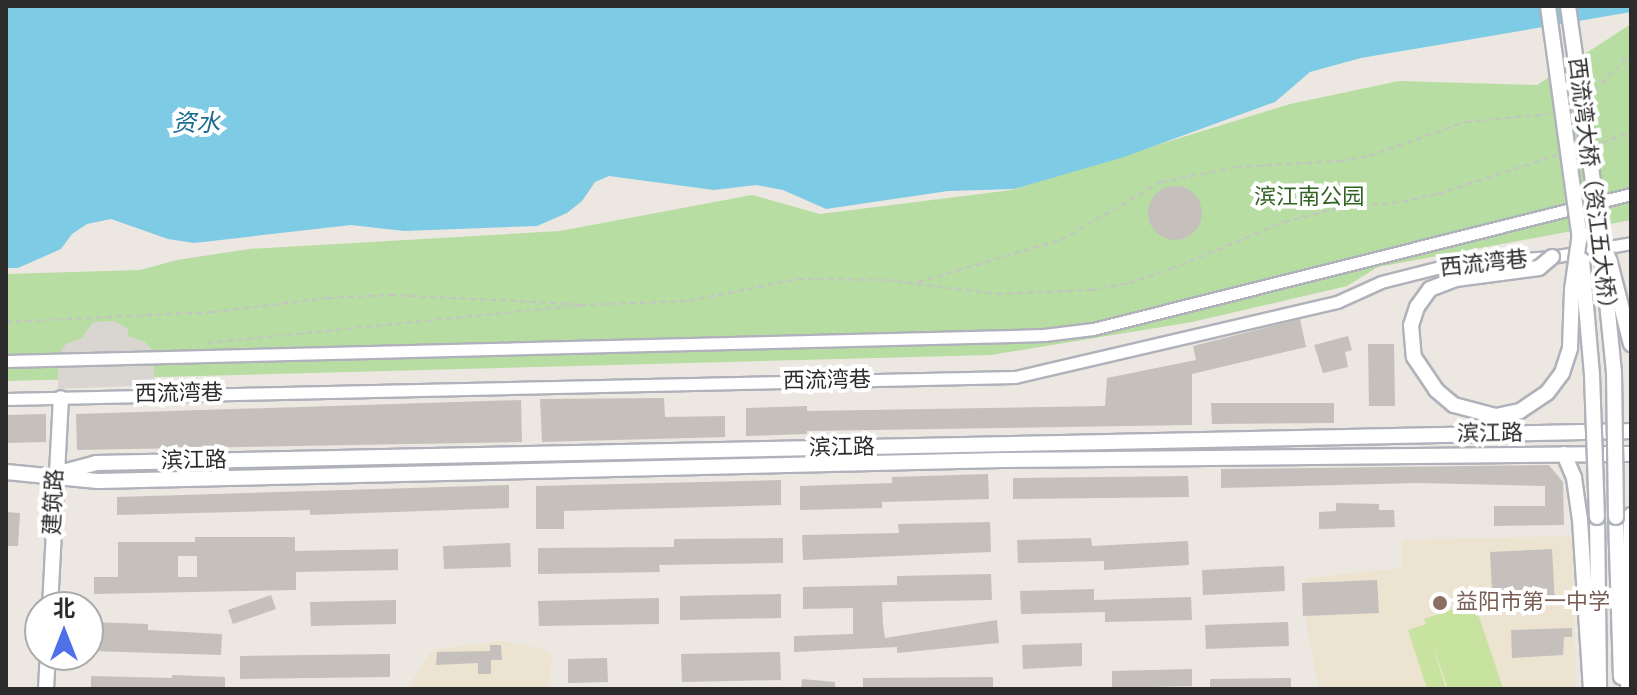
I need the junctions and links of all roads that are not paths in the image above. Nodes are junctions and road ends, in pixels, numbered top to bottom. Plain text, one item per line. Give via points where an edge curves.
1 (1548, 6) edge
2 (1568, 6) edge
3 (1631, 194) edge
4 (1600, 232) junction
5 (1580, 233) junction
6 (1631, 243) edge
7 (1552, 257) junction
8 (1631, 344) edge
9 (6, 361) edge
10 (61, 398) junction
11 (6, 399) edge
12 (1631, 431) edge
13 (1564, 454) junction
14 (1631, 454) edge
15 (6, 472) edge
16 (55, 474) junction
17 (1626, 517) edge
18 (1580, 520) junction
19 (51, 591) edge
20 (1591, 689) edge
21 (1599, 689) edge
22 (1621, 689) edge
23 (1628, 689) edge

1 - 5 main road, 西流湾大桥（资江五大桥）, bridge
2 - 4 main road, 西流湾大桥（资江五大桥）, bridge
3 - 9 street via 1093,329 1044,335
4 - 8 main road, bridge
4 - 17 main road, 西流湾大桥（资江五大桥）, bridge
5 - 7 main road, bridge via 1570,348 1562,373 1547,393 1520,411 1496,416 1454,405 1436,390 1414,357 1411,325 1417,307 1430,289 1456,279 1539,268
5 - 21 main road, 西流湾大桥（资江五大桥）, bridge via 1592,375
6 - 7 street, 西流湾巷
7 - 10 street, 西流湾巷 via 1452,264 1381,282 1337,302 1015,377
10 - 11 street, 西流湾巷
10 - 16 main road, 建筑路
12 - 16 main road, 滨江路 via 96,463
13 - 14 main road, 滨江路
13 - 16 main road, 滨江路 via 1002,460 98,481
13 - 18 main road via 1574,478
15 - 16 main road, 滨江路
16 - 19 main road, 建筑路
17 - 18 main road via 1620,500 1600,494 1586,500
17 - 22 main road
17 - 23 main road
18 - 20 main road

